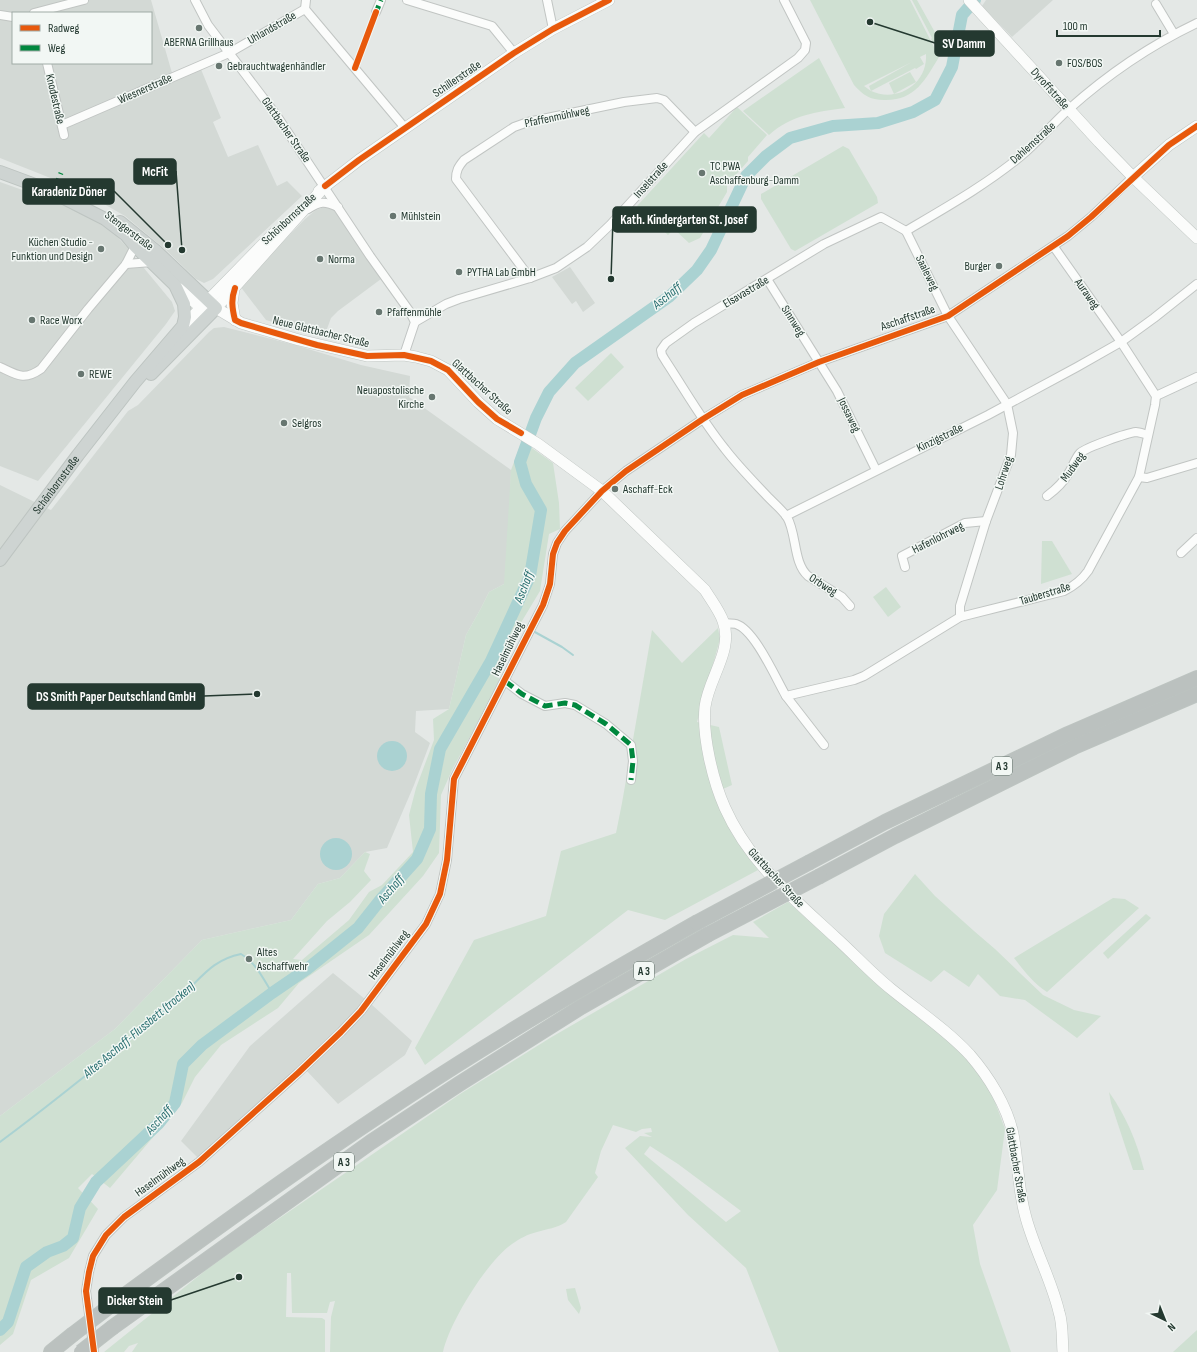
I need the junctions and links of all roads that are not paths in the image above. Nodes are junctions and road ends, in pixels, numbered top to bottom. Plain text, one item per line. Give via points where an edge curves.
1 (84, 0) edge
2 (196, 0) edge
3 (306, 0) edge
4 (381, 0) edge
5 (407, 0) edge
6 (547, 0) edge
7 (609, 0) edge
8 (784, 0) edge
9 (969, 0) edge
10 (1156, 4) dead end
11 (305, 9) junction
12 (38, 12) edge
13 (376, 12) dead end
14 (0, 15) edge
15 (12, 16) edge
16 (1197, 23) edge
17 (553, 29) junction
18 (1174, 34) junction
19 (228, 53) junction
20 (514, 53) junction
21 (47, 64) edge
22 (1069, 110) junction
23 (62, 125) junction
24 (1197, 126) edge
25 (405, 128) junction
26 (695, 132) junction
27 (64, 135) dead end
28 (0, 163) edge
29 (0, 172) edge
30 (0, 178) edge
31 (1133, 178) junction
32 (325, 186) junction
33 (70, 200) junction
34 (339, 208) junction
35 (301, 213) junction
36 (906, 231) junction
37 (1197, 238) edge
38 (135, 246) junction
39 (1054, 247) junction
40 (152, 262) junction
41 (126, 264) junction
42 (530, 278) junction
43 (767, 280) junction
44 (1197, 284) edge
45 (175, 285) junction
46 (235, 288) junction
47 (208, 308) junction
48 (948, 316) junction
49 (238, 321) junction
50 (415, 322) junction
51 (183, 326) junction
52 (1121, 342) junction
53 (404, 355) junction
54 (819, 362) junction
55 (0, 367) edge
56 (1197, 377) edge
57 (1156, 396) junction
58 (1007, 404) junction
59 (113, 410) junction
60 (703, 419) junction
61 (1148, 435) junction
62 (1197, 463) edge
63 (876, 470) junction
64 (1138, 477) junction
65 (602, 491) junction
66 (1047, 496) dead end
67 (786, 516) junction
68 (986, 521) junction
69 (1197, 538) edge
70 (1181, 553) dead end
71 (0, 560) edge
72 (905, 568) dead end
73 (850, 606) dead end
74 (960, 617) junction
75 (724, 623) junction
76 (1197, 678) edge
77 (505, 681) junction
78 (1197, 694) edge
79 (786, 696) junction
80 (824, 745) dead end
81 (631, 780) dead end
82 (51, 1352) edge
83 (81, 1352) edge
84 (94, 1352) edge
85 (1064, 1352) edge

1 - 12 street
2 - 19 street, Glattbacher Straße via 208,25
3 - 11 street
4 - 13 street
5 - 20 street via 492,26
6 - 17 street
7 - 17 street, Schillerstraße
8 - 26 street, Inselstraße via 806,43 805,50 798,58
9 - 22 street, Dyroffstraße
10 - 18 street
11 - 19 street, Uhlandstraße
11 - 25 street
14 - 15 street
16 - 18 street, Dahlemstraße
17 - 20 street, Schillerstraße
18 - 22 street, Dahlemstraße via 1111,75
19 - 23 street, Wiesnerstraße
19 - 32 street, Glattbacher Straße via 278,116
20 - 25 street, Schillerstraße
21 - 23 street, Knodestraße
22 - 31 street, Dyroffstraße
22 - 36 street, Dahlemstraße via 1021,156 993,177
23 - 27 street, Knodestraße
24 - 31 street, Aschaffstraße via 1168,145
25 - 32 street, Schillerstraße
26 - 42 street, Inselstraße via 587,247 556,268
26 - 42 street, Pfaffenmühlweg via 664,100 656,98 624,102 514,126 464,160 458,166 456,179
28 - 33 main road via 55,188
29 - 33 main road
30 - 33 main road
31 - 37 street, Dyroffstraße
31 - 39 street, Aschaffstraße
32 - 34 street, Glattbacher Straße
32 - 35 street, Schönbornstraße
32 - 47 street, Schönbornstraße via 290,216
33 - 38 main road, Stengerstraße via 105,219 126,235
33 - 47 main road, Stengerstraße via 103,210 130,229 157,252
34 - 35 street via 329,203 316,204
34 - 50 street, Glattbacher Straße
35 - 46 street, Schönbornstraße
36 - 43 street, Elsavastraße via 881,216 824,244
36 - 48 street, Saaleweg
38 - 40 main road, Stengerstraße
38 - 41 street, Stengerstraße
39 - 48 street, Aschaffstraße
39 - 52 street, Auraweg
40 - 41 street, Stengerstraße
40 - 45 main road, Stengerstraße
41 - 55 street, Stengerstraße via 41,368 28,376 19,376
42 - 50 street, Inselstraße via 452,301
43 - 54 street, Sinnweg
43 - 60 street, Elsavastraße via 694,323 666,343 661,350
44 - 52 street, Kinzigstraße
45 - 47 street, Stengerstraße
45 - 51 main road via 184,304
46 - 47 street, Schönbornstraße
46 - 49 street via 232,303
47 - 49 street, Neue Glattbacher Straße via 219,319
47 - 51 street, Schönbornstraße
47 - 59 main road, Schönbornstraße via 141,384
48 - 54 street, Aschaffstraße
48 - 58 street, Lohrweg
49 - 53 street, Neue Glattbacher Straße via 317,345 367,356
50 - 53 street
51 - 59 main road, Schönbornstraße
52 - 57 street
52 - 58 street, Kinzigstraße
53 - 65 street, Glattbacher Straße via 431,361 448,370 497,419 538,444
54 - 60 street, Aschaffstraße via 742,395
54 - 63 street, Jossaweg via 837,391
56 - 57 street
57 - 61 street, Tauberstraße
58 - 63 street, Kinzigstraße
58 - 68 street, Lohrweg via 1013,433 1011,455
59 - 71 main road, Schönbornstraße
60 - 65 street, Aschaffstraße via 626,471
60 - 67 street via 730,455
61 - 64 street, Tauberstraße
61 - 66 street, Mudweg via 1136,432 1086,448 1080,452 1068,475
62 - 64 street via 1148,478
63 - 67 street, Kinzigstraße
64 - 74 street, Tauberstraße via 1082,580 1064,591
65 - 75 street, Glattbacher Straße via 705,590
65 - 77 street, Haselmühlweg via 557,543 547,595
67 - 73 street, Orbweg via 792,526 803,572 842,597
68 - 72 street, Hafenlohrweg via 965,523 902,556
68 - 74 street, Lohrweg via 960,606
69 - 70 street
74 - 79 street, Tauberstraße via 864,676
75 - 79 street via 737,624 745,629 762,651
75 - 85 street, Glattbacher Straße via 724,649 708,692 705,709 705,736 716,786 724,807 737,833 760,865 869,970 951,1036 980,1067 994,1088 1013,1134 1025,1214 1060,1313
76 - 82 highway, A 3, bridge via 1068,734 885,822 696,923 508,1033 361,1127 231,1217
77 - 81 street, Haselmühlweg via 522,694 545,706 565,703 575,705 606,724 630,745 633,761
77 - 84 street, Haselmühlweg via 454,779 447,860 440,894 426,924 361,1011 341,1032 199,1162 124,1217 106,1235 93,1256 86,1291
78 - 83 highway, A 3, bridge via 1074,747 895,836 707,935 581,1007 371,1142
79 - 80 street

